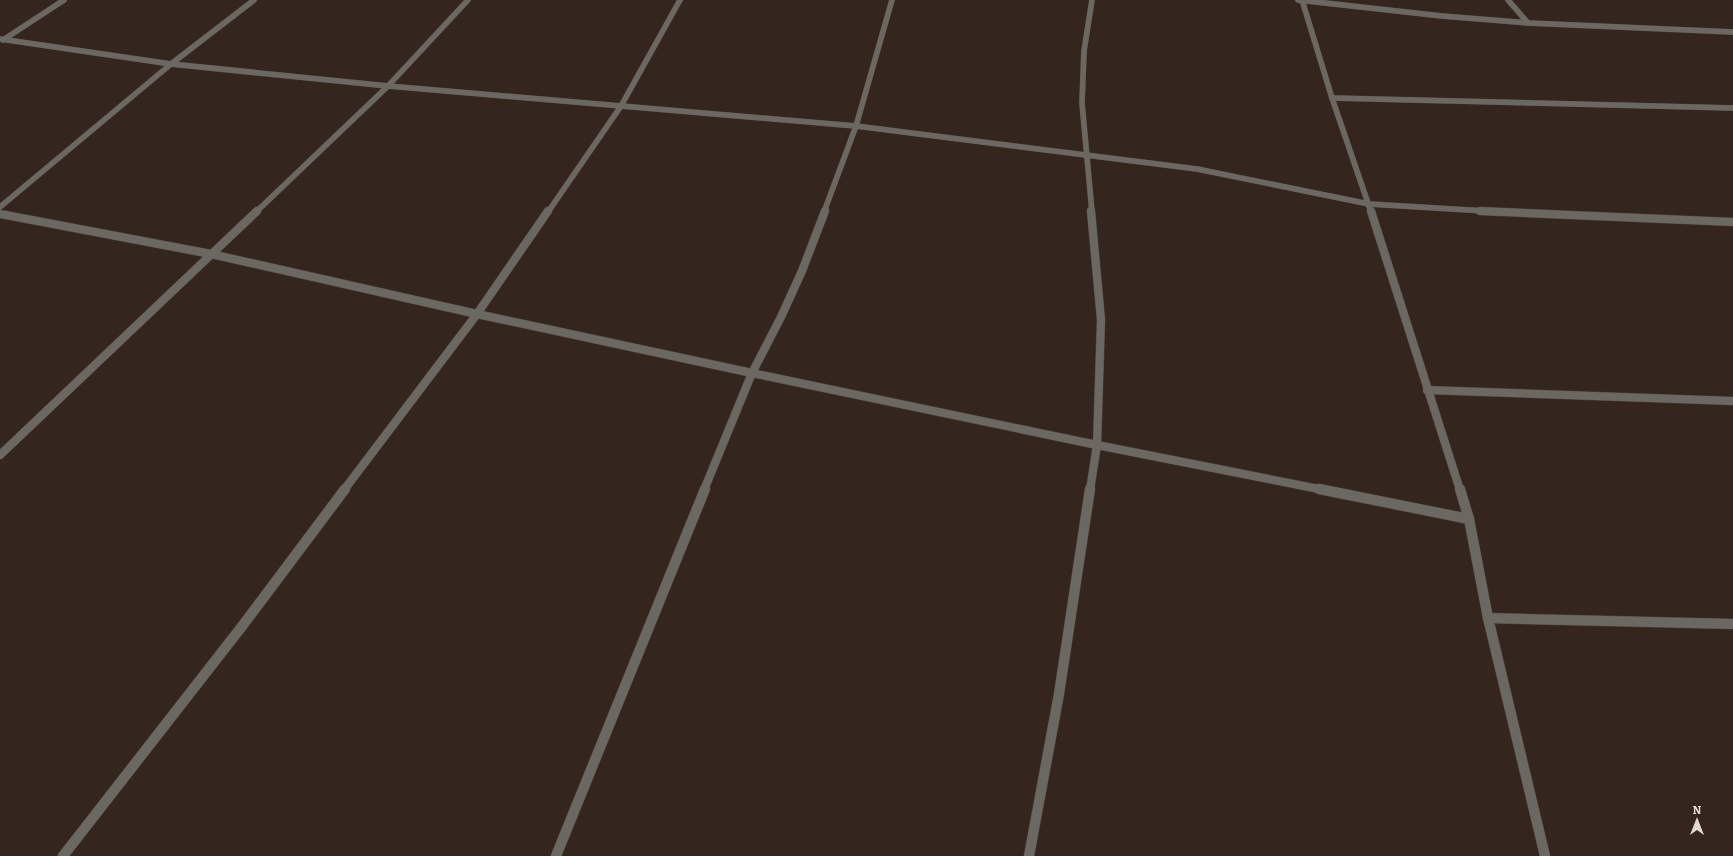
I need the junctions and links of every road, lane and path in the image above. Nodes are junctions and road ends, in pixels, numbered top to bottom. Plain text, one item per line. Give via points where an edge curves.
1 (64, 0) edge
2 (254, 0) edge
3 (468, 0) edge
4 (680, 0) edge
5 (892, 0) edge
6 (1092, 0) edge
7 (1298, 0) edge
8 (1302, 0) edge
9 (1508, 0) edge
10 (1528, 23) junction
11 (1733, 32) edge
12 (1, 40) edge
13 (171, 64) junction
14 (388, 86) junction
15 (1332, 98) junction
16 (621, 106) junction
17 (1733, 108) edge
18 (856, 126) junction
19 (1086, 156) junction
20 (1369, 204) junction
21 (0, 207) edge
22 (0, 214) edge
23 (1733, 222) edge
24 (212, 254) junction
25 (477, 314) junction
26 (752, 373) junction
27 (1427, 390) junction
28 (1733, 401) edge
29 (1097, 445) junction
30 (0, 455) edge
31 (1469, 520) junction
32 (1488, 618) junction
33 (1733, 624) edge
34 (63, 856) edge
35 (556, 856) edge
36 (1029, 856) edge
37 (1545, 856) edge

1 - 12 street
2 - 13 street
3 - 14 street
4 - 16 street
5 - 18 street
6 - 19 street via 1082,67
7 - 8 street
8 - 10 street
8 - 15 street
9 - 10 street
10 - 11 street
12 - 13 street
13 - 14 street
13 - 21 street
14 - 16 street
14 - 24 street
15 - 17 street
15 - 20 street
16 - 18 street
16 - 25 street
18 - 19 street
18 - 26 street via 802,271
19 - 20 street via 1197,169
19 - 29 street via 1101,320
20 - 23 street via 1468,211
20 - 27 street
22 - 24 street
24 - 25 street
24 - 30 street
25 - 26 street
25 - 34 street via 238,631
26 - 29 street
26 - 35 street
27 - 28 street
27 - 31 street
29 - 31 street
29 - 36 street via 1058,694
31 - 32 street
32 - 33 street
32 - 37 street

